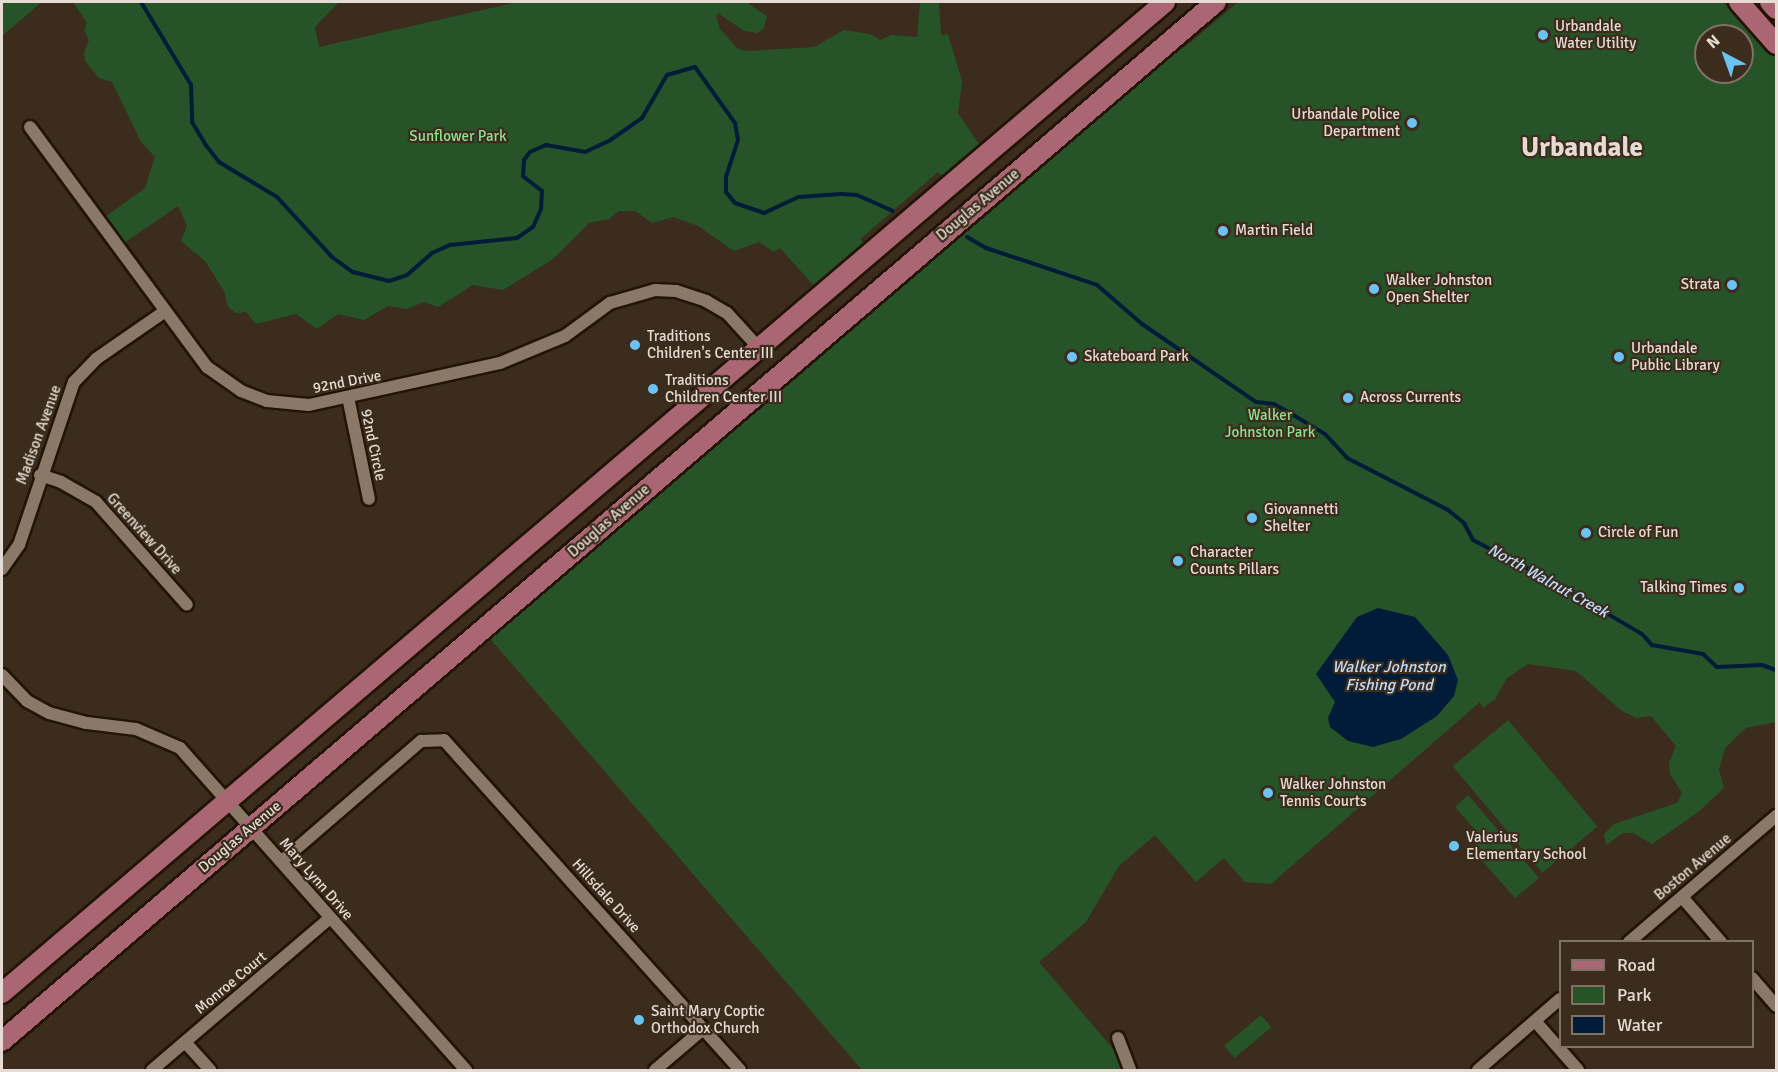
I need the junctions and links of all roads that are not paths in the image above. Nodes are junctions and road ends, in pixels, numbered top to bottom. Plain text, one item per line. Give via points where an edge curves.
1 (1165, 2) edge
2 (1216, 2) edge
3 (1739, 2) edge
4 (1770, 2) edge
5 (1776, 9) edge
6 (1776, 44) edge
7 (30, 127) dead end
8 (164, 312) junction
9 (758, 347) junction
10 (348, 397) junction
11 (40, 475) junction
12 (369, 499) dead end
13 (2, 569) edge
14 (187, 605) dead end
15 (2, 675) edge
16 (226, 800) junction
17 (1776, 816) edge
18 (251, 827) junction
19 (282, 861) junction
20 (1682, 897) junction
21 (330, 918) junction
22 (1631, 940) edge
23 (1719, 940) edge
24 (1754, 980) edge
25 (2, 993) edge
26 (1559, 1000) edge
27 (1776, 1006) edge
28 (1535, 1021) junction
29 (703, 1029) junction
30 (1118, 1038) dead end
31 (2, 1041) edge
32 (185, 1042) junction
33 (152, 1071) edge
34 (210, 1071) edge
35 (466, 1071) edge
36 (655, 1071) edge
37 (740, 1071) edge
38 (1130, 1071) edge
39 (1478, 1071) edge
40 (1578, 1071) edge

1 - 9 main road
2 - 18 main road, Douglas Avenue
3 - 6 main road
4 - 5 main road
7 - 8 street, 92nd Drive
8 - 10 street, 92nd Drive via 207,367 241,391 295,405
8 - 11 street, Madison Avenue via 84,370 66,399
9 - 10 street, 92nd Drive via 727,312 676,291 655,290 610,303 565,336 510,359
9 - 16 main road
10 - 12 street, 92nd Circle
11 - 13 street, Madison Avenue via 19,545
11 - 14 street, Greenview Drive via 96,502
15 - 16 street, Mary Lynn Drive via 18,693 49,713 158,736 180,748
16 - 18 street, Mary Lynn Drive
16 - 25 main road
17 - 20 street, Boston Avenue
18 - 19 street, Mary Lynn Drive
18 - 31 main road, Douglas Avenue
19 - 21 street, Mary Lynn Drive
19 - 29 street, Hillsdale Drive via 421,741 436,738 449,744
20 - 22 street, Boston Avenue
20 - 23 street
21 - 32 street, Monroe Court
21 - 35 street, Mary Lynn Drive
24 - 27 street
26 - 28 street
28 - 39 street
28 - 40 street
29 - 36 street
29 - 37 street, Hillsdale Drive
30 - 38 street
32 - 33 street, Monroe Court
32 - 34 street

